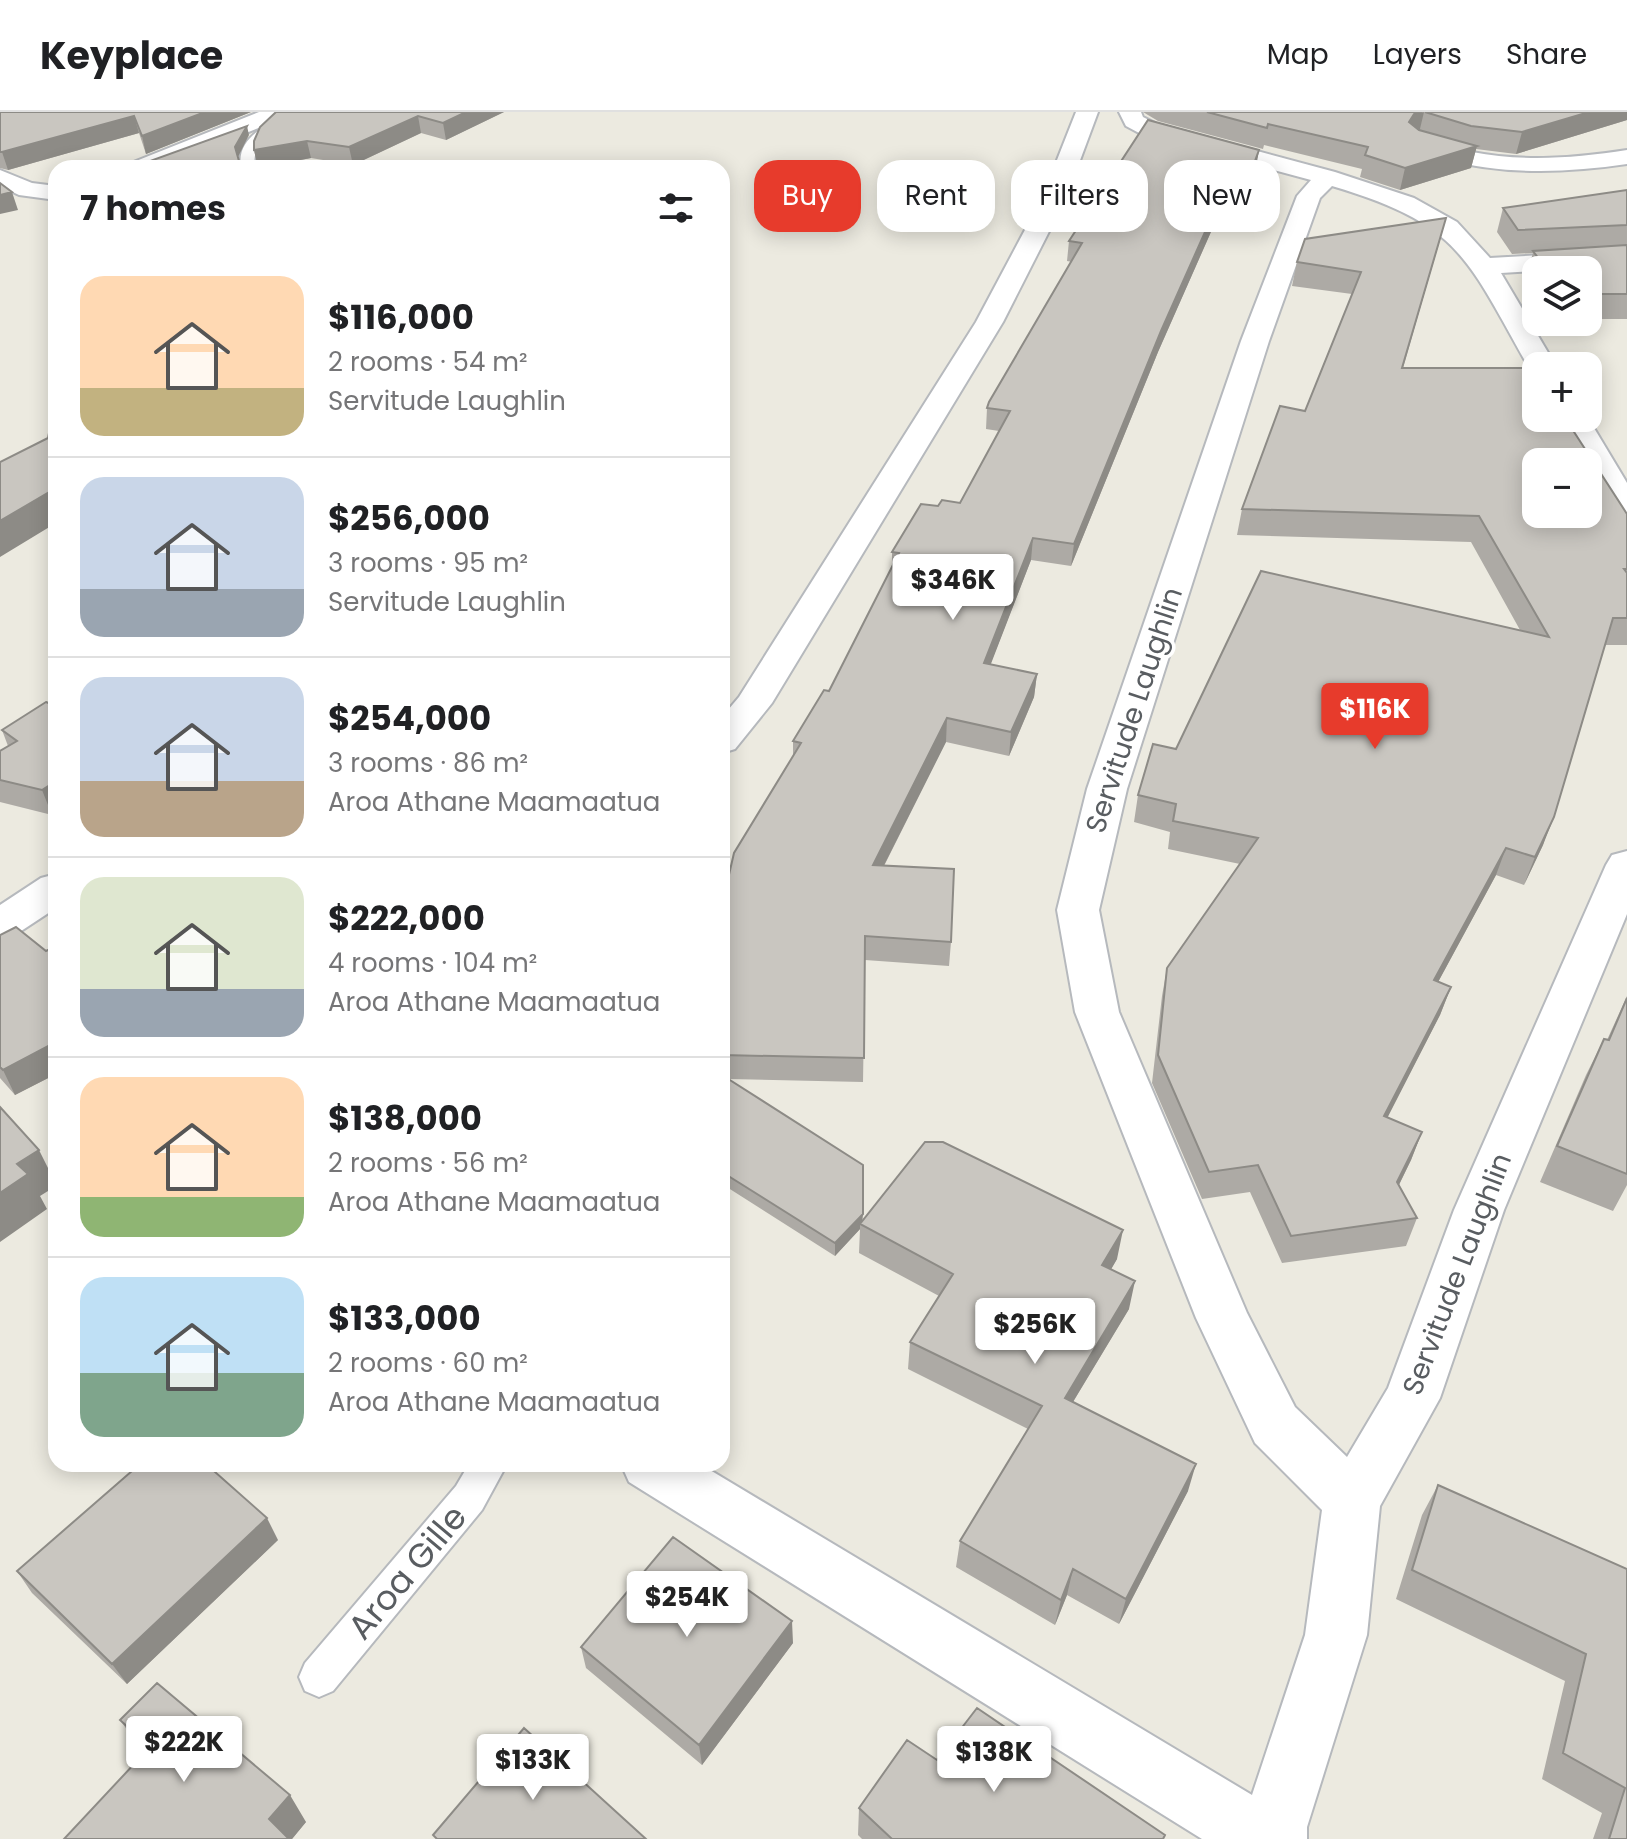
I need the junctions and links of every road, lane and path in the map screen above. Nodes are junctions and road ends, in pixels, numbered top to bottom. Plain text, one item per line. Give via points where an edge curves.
1 (278, 112) edge
2 (287, 112) edge
3 (1087, 112) edge
4 (1130, 112) edge
5 (1418, 143) edge
6 (1627, 157) edge
7 (159, 160) edge
8 (245, 160) edge
9 (0, 177) edge
10 (1327, 177) junction
11 (48, 192) edge
12 (1627, 258) edge
13 (1481, 266) junction
14 (1533, 352) edge
15 (1581, 432) edge
16 (1627, 509) edge
17 (730, 732) edge
18 (1627, 865) edge
19 (48, 893) edge
20 (0, 925) edge
21 (484, 1472) edge
22 (662, 1472) edge
23 (1352, 1501) junction
24 (319, 1677) dead end
25 (1263, 1839) edge
26 (1274, 1839) edge

1 - 7 street
2 - 8 lane via 252,141
3 - 17 street via 1070,166 958,376 754,703
4 - 10 street via 1134,121 1149,129
5 - 6 street via 1458,157 1520,165
9 - 11 street via 27,190
10 - 13 street via 1366,188 1448,227
10 - 23 street, Servitude Laughlin via 1309,196 1255,341 1107,789 1078,910 1097,1012 1222,1318 1275,1425
12 - 13 street
13 - 14 street
15 - 16 street
18 - 23 street, Servitude Laughlin via 1479,1210 1412,1398
19 - 20 street
21 - 24 lane, Aroa Gille via 469,1498
22 - 25 street
23 - 26 street, Servitude Laughlin via 1336,1635

